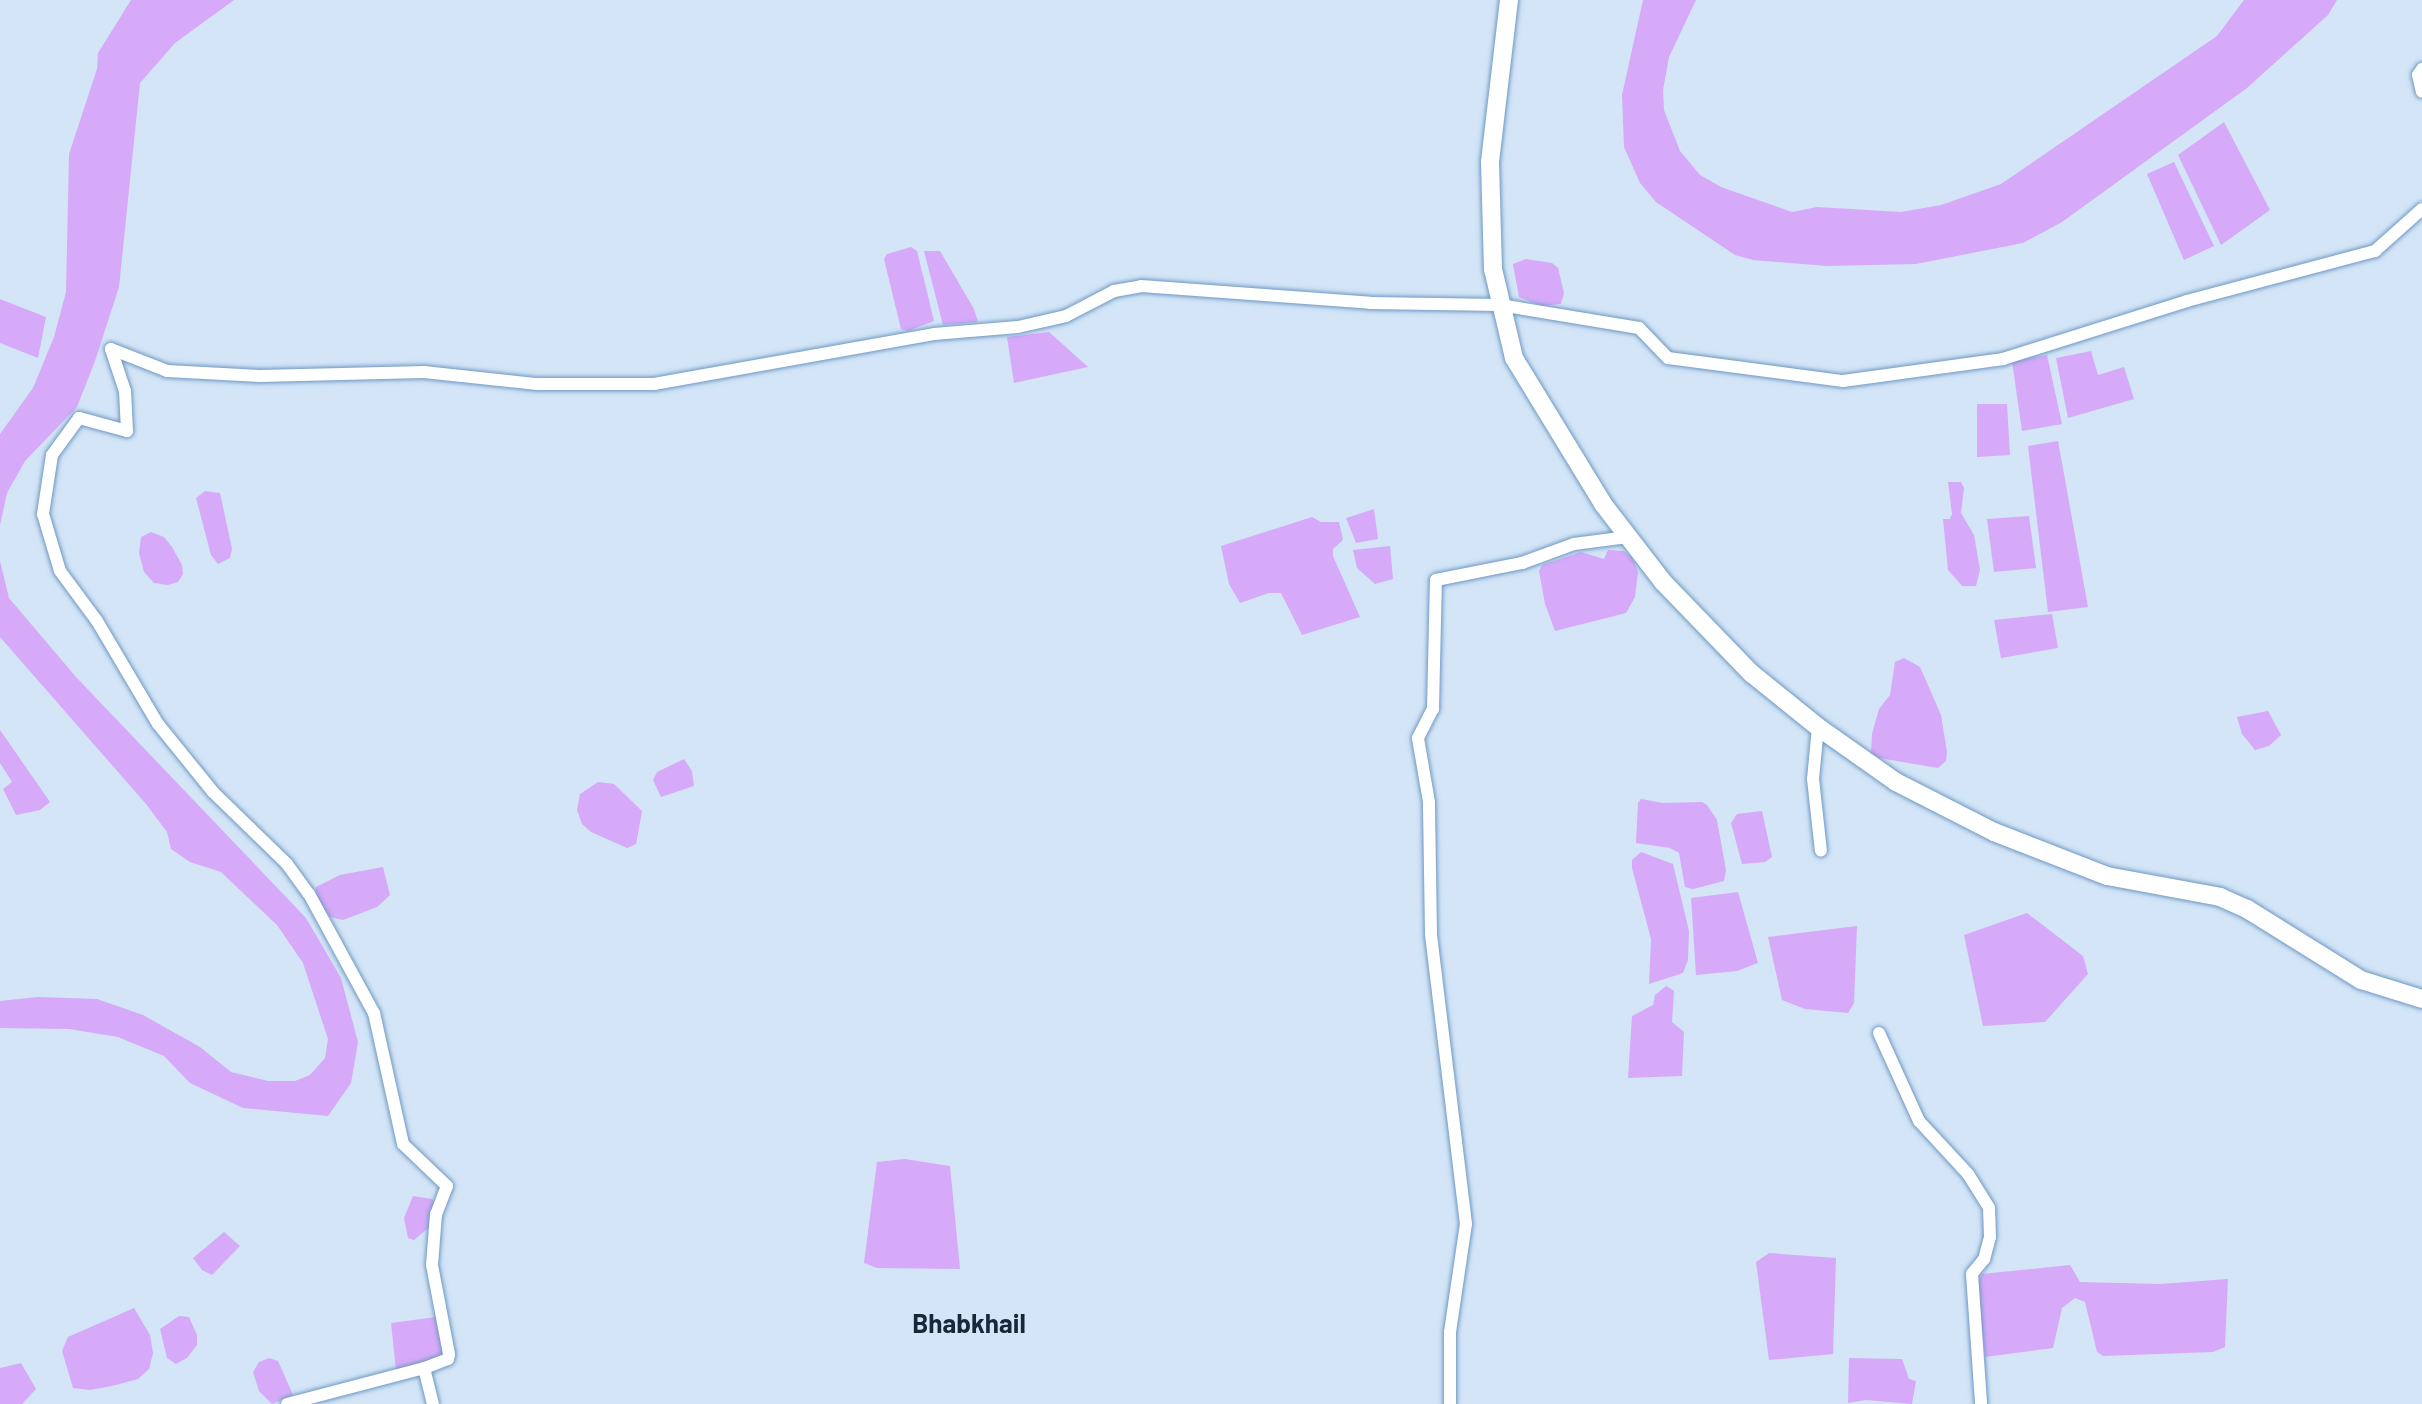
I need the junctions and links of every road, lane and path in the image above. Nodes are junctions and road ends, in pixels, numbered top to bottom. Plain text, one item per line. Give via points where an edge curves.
1 (1509, 0) edge
2 (2422, 69) edge
3 (2422, 92) edge
4 (2422, 209) edge
5 (1500, 305) junction
6 (1628, 537) junction
7 (1818, 727) junction
8 (1821, 851) dead end
9 (2422, 999) edge
10 (1879, 1033) dead end
11 (424, 1368) junction
12 (287, 1404) edge
13 (433, 1404) edge
14 (1450, 1404) edge
15 (1981, 1404) edge

1 - 5 street via 1490,162 1493,269
2 - 3 street
4 - 5 street via 2375,251 2187,301 2003,359 1843,381 1668,358 1639,328
5 - 6 street via 1514,358
5 - 11 street via 1355,302 1141,286 1114,291 1066,316 1018,327 934,334 654,384 537,384 424,372 260,376 167,371 111,349 125,391 127,431 79,418 52,455 43,514 60,571 97,621 158,724 213,792 287,864 309,894 374,1013 403,1144 447,1186 436,1214 432,1265 449,1354
6 - 7 street via 1663,582 1751,673
6 - 14 street via 1574,544 1522,563 1436,580 1433,709 1418,738 1429,802 1431,934 1466,1224 1450,1332
7 - 8 street via 1813,779
7 - 9 street via 1896,782 1994,832 2107,876 2220,897 2361,980
10 - 15 street via 1919,1121 1968,1174 1989,1208 1990,1237 1984,1259 1972,1274
11 - 12 street
11 - 13 street

